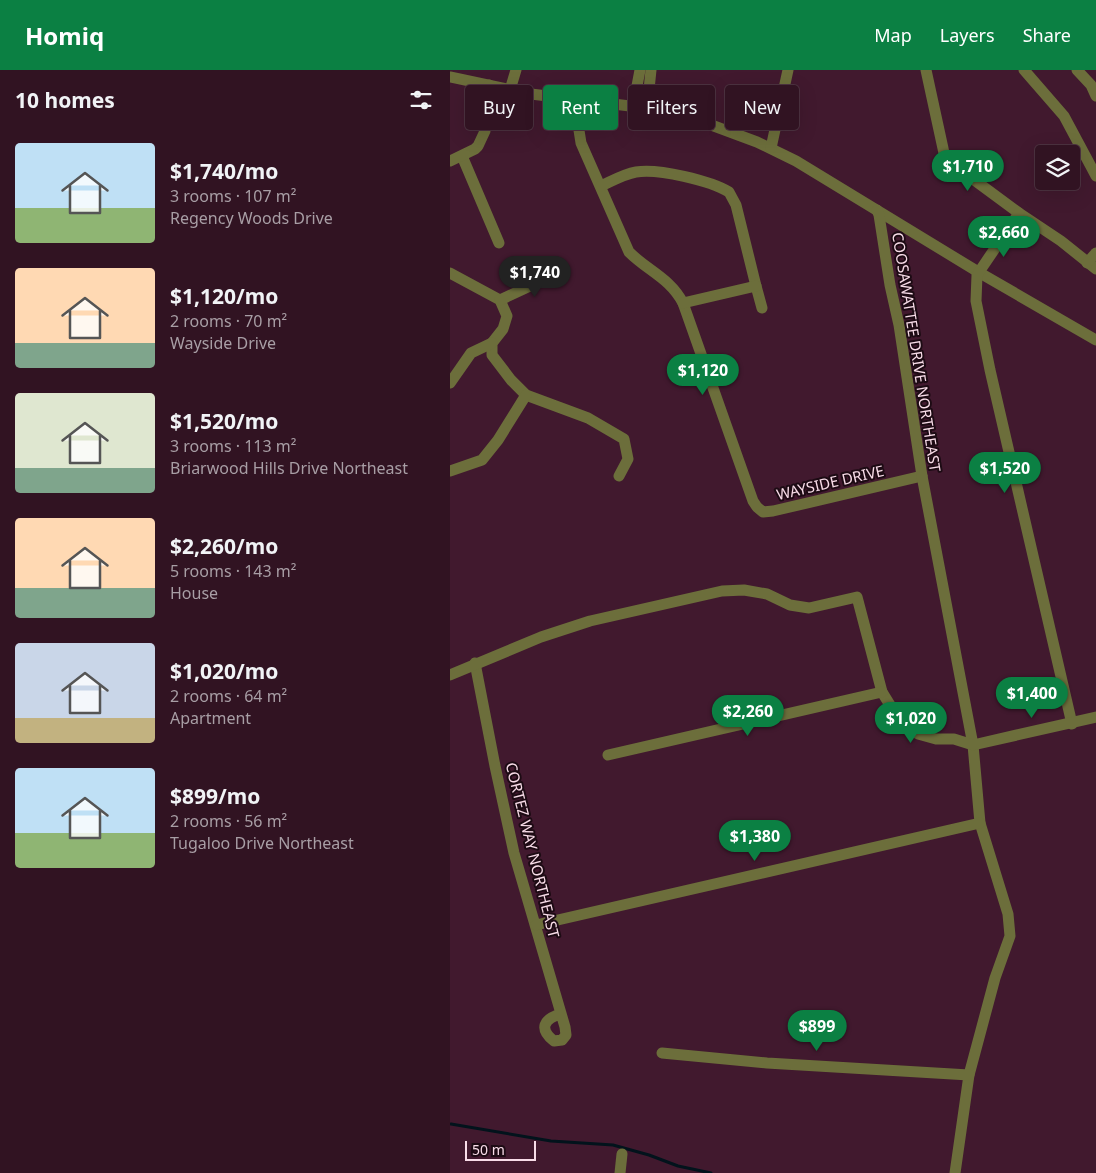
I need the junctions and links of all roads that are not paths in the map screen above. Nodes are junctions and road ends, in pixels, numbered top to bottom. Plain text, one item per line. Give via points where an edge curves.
1 (516, 70) edge
2 (640, 70) edge
3 (651, 70) edge
4 (788, 70) edge
5 (926, 70) edge
6 (1024, 70) edge
7 (1077, 70) edge
8 (450, 76) edge
9 (488, 85) edge
10 (512, 85) edge
11 (637, 85) edge
12 (649, 85) edge
13 (533, 94) edge
14 (1096, 96) edge
15 (628, 106) edge
16 (715, 124) edge
17 (486, 130) edge
18 (579, 130) edge
19 (770, 148) junction
20 (462, 156) junction
21 (450, 161) edge
22 (1096, 176) edge
23 (601, 186) junction
24 (876, 210) junction
25 (1019, 214) junction
26 (499, 243) dead end
27 (1096, 253) edge
28 (1092, 266) edge
29 (560, 272) dead end
30 (980, 272) junction
31 (450, 273) edge
32 (756, 286) junction
33 (500, 300) junction
34 (683, 304) junction
35 (762, 308) dead end
36 (1096, 340) edge
37 (492, 343) junction
38 (450, 383) edge
39 (526, 395) junction
40 (450, 470) edge
41 (619, 476) dead end
42 (922, 476) junction
43 (475, 663) junction
44 (450, 675) edge
45 (882, 692) junction
46 (1096, 717) edge
47 (1072, 724) junction
48 (973, 745) junction
49 (608, 755) dead end
50 (980, 823) junction
51 (536, 925) junction
52 (561, 1014) dead end
53 (662, 1053) dead end
54 (969, 1075) junction
55 (622, 1154) dead end
56 (620, 1173) edge
57 (956, 1173) edge

1 - 10 street
2 - 11 street
3 - 12 street
4 - 19 street
5 - 25 street via 944,153 958,168
6 - 22 street via 1064,116
7 - 14 street
8 - 9 street
13 - 15 street
16 - 19 street
17 - 20 street via 478,146
18 - 23 street, WAYSIDE DRIVE via 581,143
19 - 24 street via 796,160
20 - 21 street
20 - 26 street
23 - 32 street via 636,172 651,171 701,181 730,192
23 - 34 street, WAYSIDE DRIVE via 629,252 668,282
24 - 30 street
24 - 42 street, COOSAWATTEE DRIVE NORTHEAST via 899,325
25 - 28 street via 1061,240
25 - 30 street
27 - 28 street
29 - 33 street
30 - 36 street
30 - 47 street via 977,275 976,301
31 - 33 street
32 - 34 street
32 - 35 street
33 - 37 street via 507,316 503,329
34 - 42 street, WAYSIDE DRIVE via 753,501 763,512
37 - 38 street via 472,353
37 - 39 street via 492,355
39 - 40 street via 482,460
39 - 41 street via 588,418 624,439 628,459
42 - 48 street, COOSAWATTEE DRIVE NORTHEAST
43 - 44 street
43 - 45 street via 590,621 722,590 767,594 790,606 809,608 857,597
43 - 51 street, CORTEZ WAY NORTHEAST via 514,852
45 - 48 street via 898,718 918,734
45 - 49 street
46 - 47 street
47 - 48 street
48 - 50 street, COOSAWATTEE DRIVE NORTHEAST
50 - 51 street
50 - 54 street, COOSAWATTEE DRIVE NORTHEAST via 1008,914 1010,936 995,978
51 - 52 street, CORTEZ WAY NORTHEAST
53 - 54 street
54 - 57 street, COOSAWATTEE DRIVE NORTHEAST
55 - 56 street

